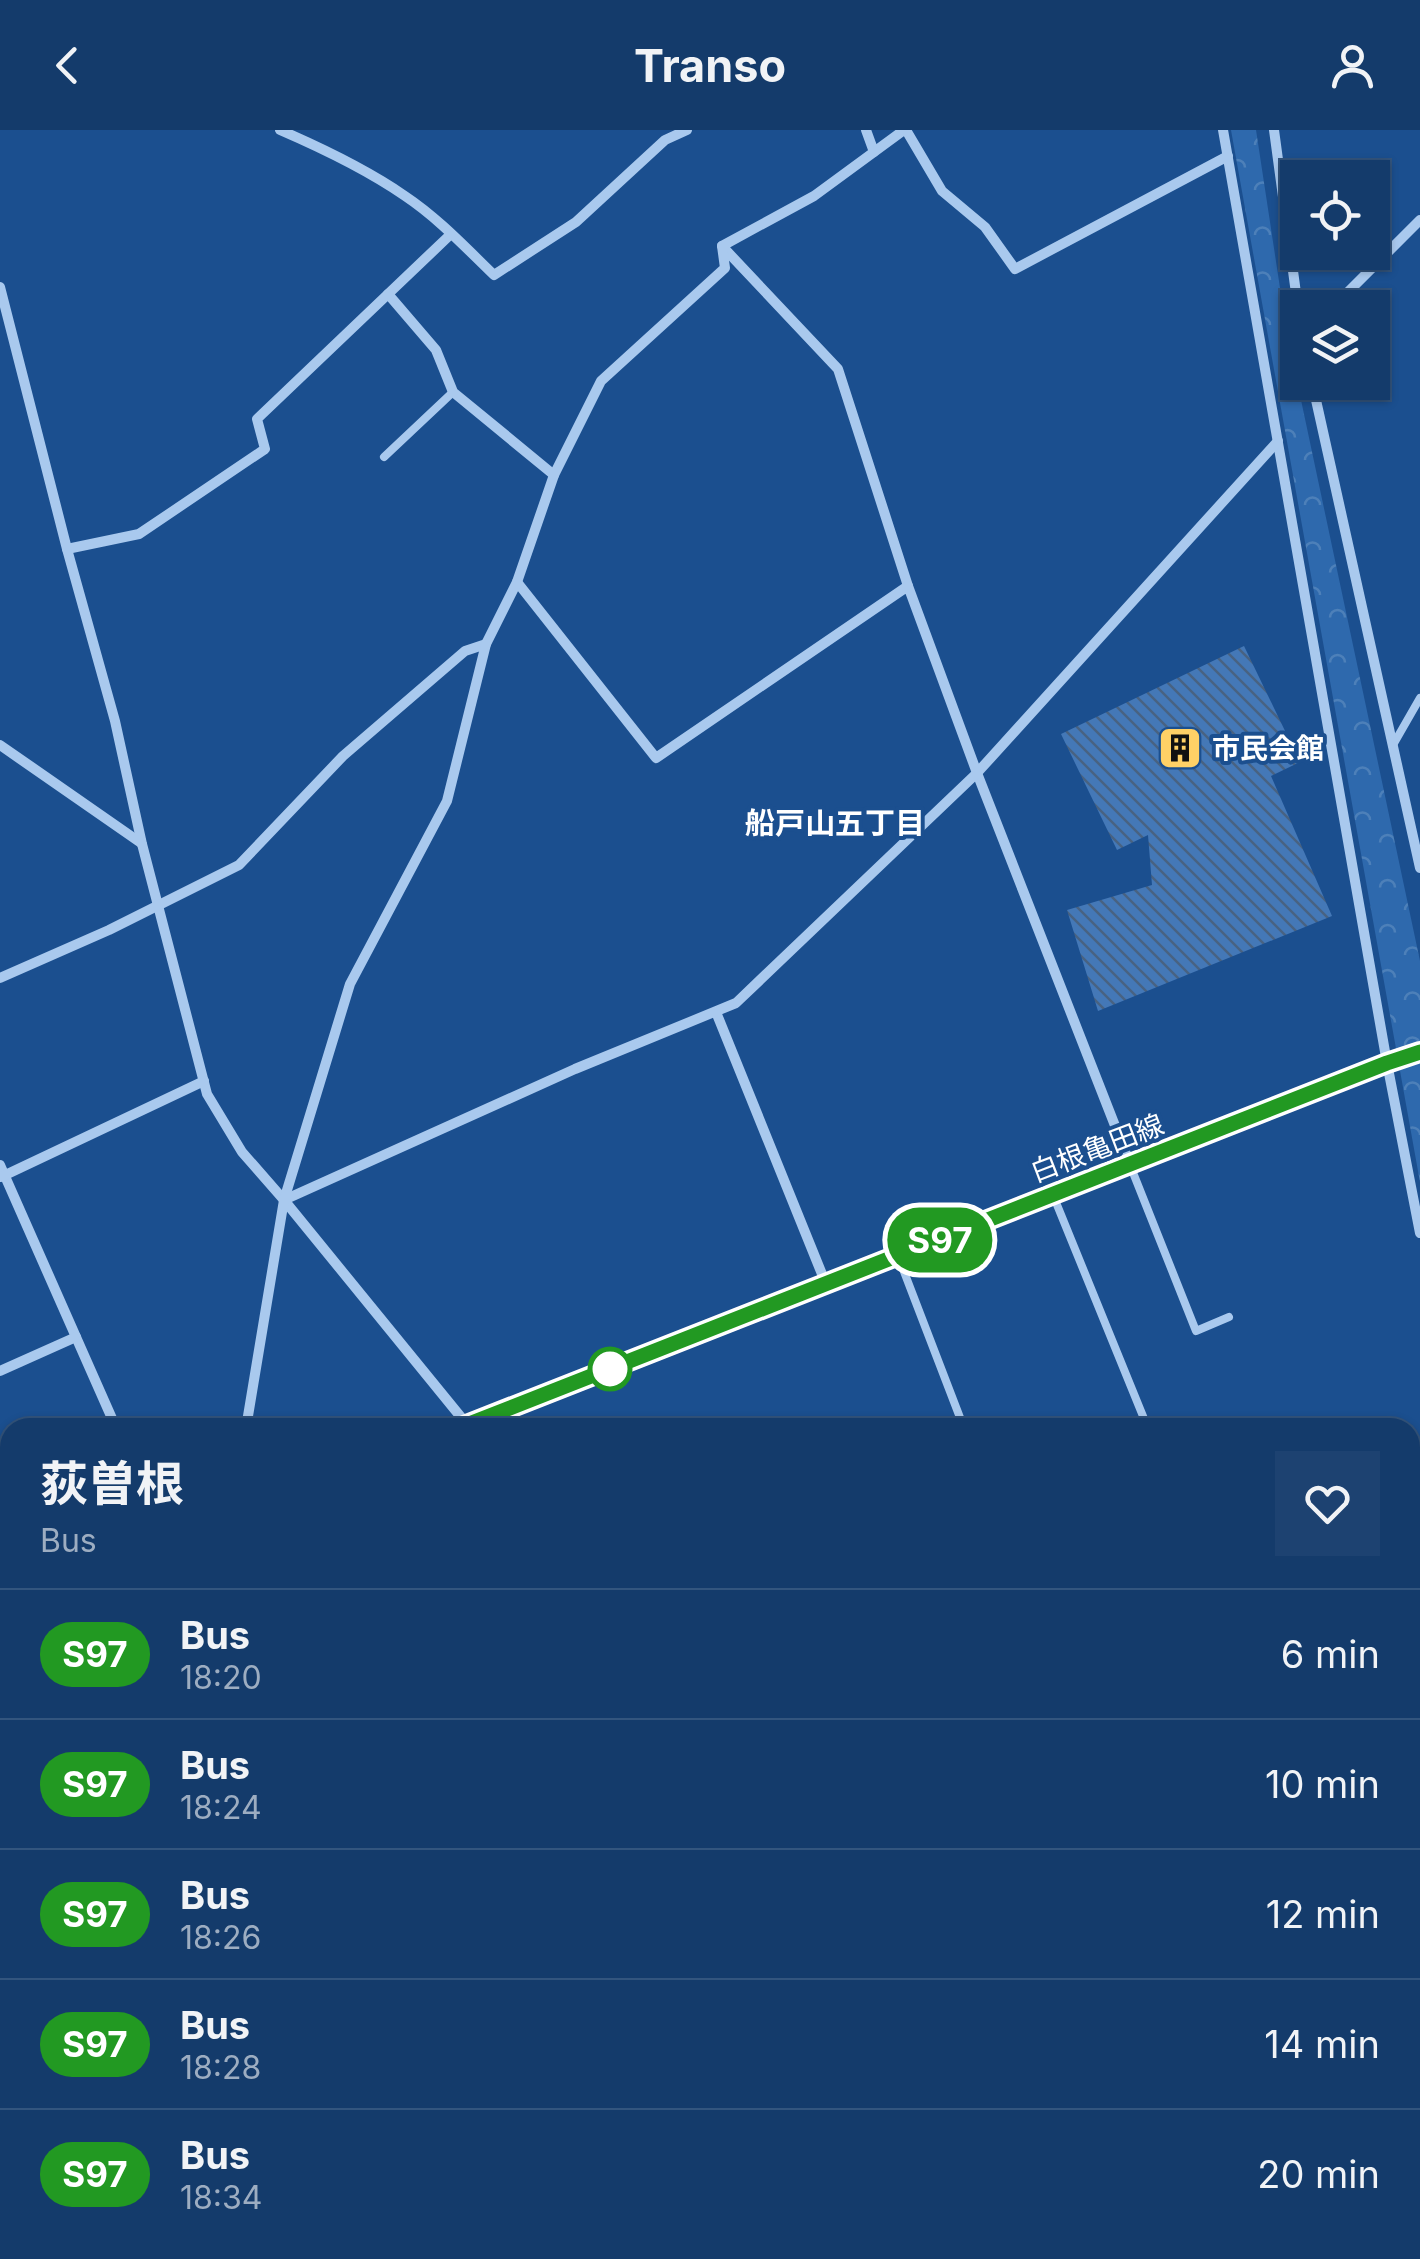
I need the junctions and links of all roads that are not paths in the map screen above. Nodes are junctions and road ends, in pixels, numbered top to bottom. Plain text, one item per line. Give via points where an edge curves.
1 (280, 130) edge
2 (687, 130) edge
3 (866, 130) edge
4 (905, 130) edge
5 (1223, 130) edge
6 (1274, 130) edge
7 (874, 152) junction
8 (1228, 156) junction
9 (1420, 220) edge
10 (451, 234) junction
11 (722, 246) junction
12 (0, 287) edge
13 (1296, 290) edge
14 (1350, 290) edge
15 (388, 294) junction
16 (453, 392) junction
17 (1316, 400) edge
18 (1278, 441) junction
19 (384, 457) dead end
20 (554, 475) junction
21 (67, 549) junction
22 (517, 582) junction
23 (908, 586) junction
24 (486, 644) junction
25 (1420, 698) edge
26 (0, 745) edge
27 (1393, 745) junction
28 (976, 773) junction
29 (142, 844) junction
30 (1420, 868) edge
31 (158, 906) junction
32 (0, 978) edge
33 (716, 1012) junction
34 (1420, 1052) edge
35 (1387, 1063) junction
36 (204, 1081) junction
37 (1130, 1165) junction
38 (2, 1172) edge
39 (1053, 1195) junction
40 (284, 1200) junction
41 (1420, 1233) edge
42 (898, 1256) junction
43 (826, 1284) junction
44 (1229, 1317) dead end
45 (76, 1337) junction
46 (0, 1372) edge
47 (112, 1418) edge
48 (248, 1418) edge
49 (459, 1418) edge
50 (489, 1418) edge
51 (960, 1418) edge
52 (1144, 1418) edge

1 - 10 street via 341,156
2 - 10 street via 665,140 576,222 494,275
3 - 7 street
4 - 7 street
4 - 8 street via 942,191 985,227 1015,270
5 - 8 street
6 - 13 street
7 - 11 street via 814,196
8 - 18 street
9 - 14 street
10 - 15 street
11 - 20 street via 724,268 601,381
11 - 23 street via 838,369
12 - 21 street
15 - 16 street via 436,350
15 - 21 street via 257,419 265,450 139,534
16 - 19 lane
16 - 20 street
17 - 27 street
18 - 28 street
18 - 35 street
20 - 22 street
21 - 29 street
22 - 23 street via 656,758
22 - 24 street
23 - 28 street
24 - 31 street via 465,650 343,756 239,865
24 - 40 street via 447,801 350,984
25 - 27 lane
26 - 29 street
27 - 30 street
28 - 33 street via 736,1003
28 - 37 street
29 - 31 street
31 - 32 street
31 - 36 street
33 - 40 street
33 - 43 street
34 - 35 main road, 白根亀田線
35 - 37 main road, 白根亀田線
35 - 41 street
36 - 38 street
36 - 40 street via 242,1152
37 - 39 main road, 白根亀田線
37 - 44 lane via 1196,1331
38 - 45 street
39 - 42 main road, 白根亀田線
39 - 52 lane
40 - 48 street
40 - 49 street
42 - 43 main road, 白根亀田線
42 - 51 lane
43 - 50 main road, 白根亀田線
45 - 46 street
45 - 47 street

